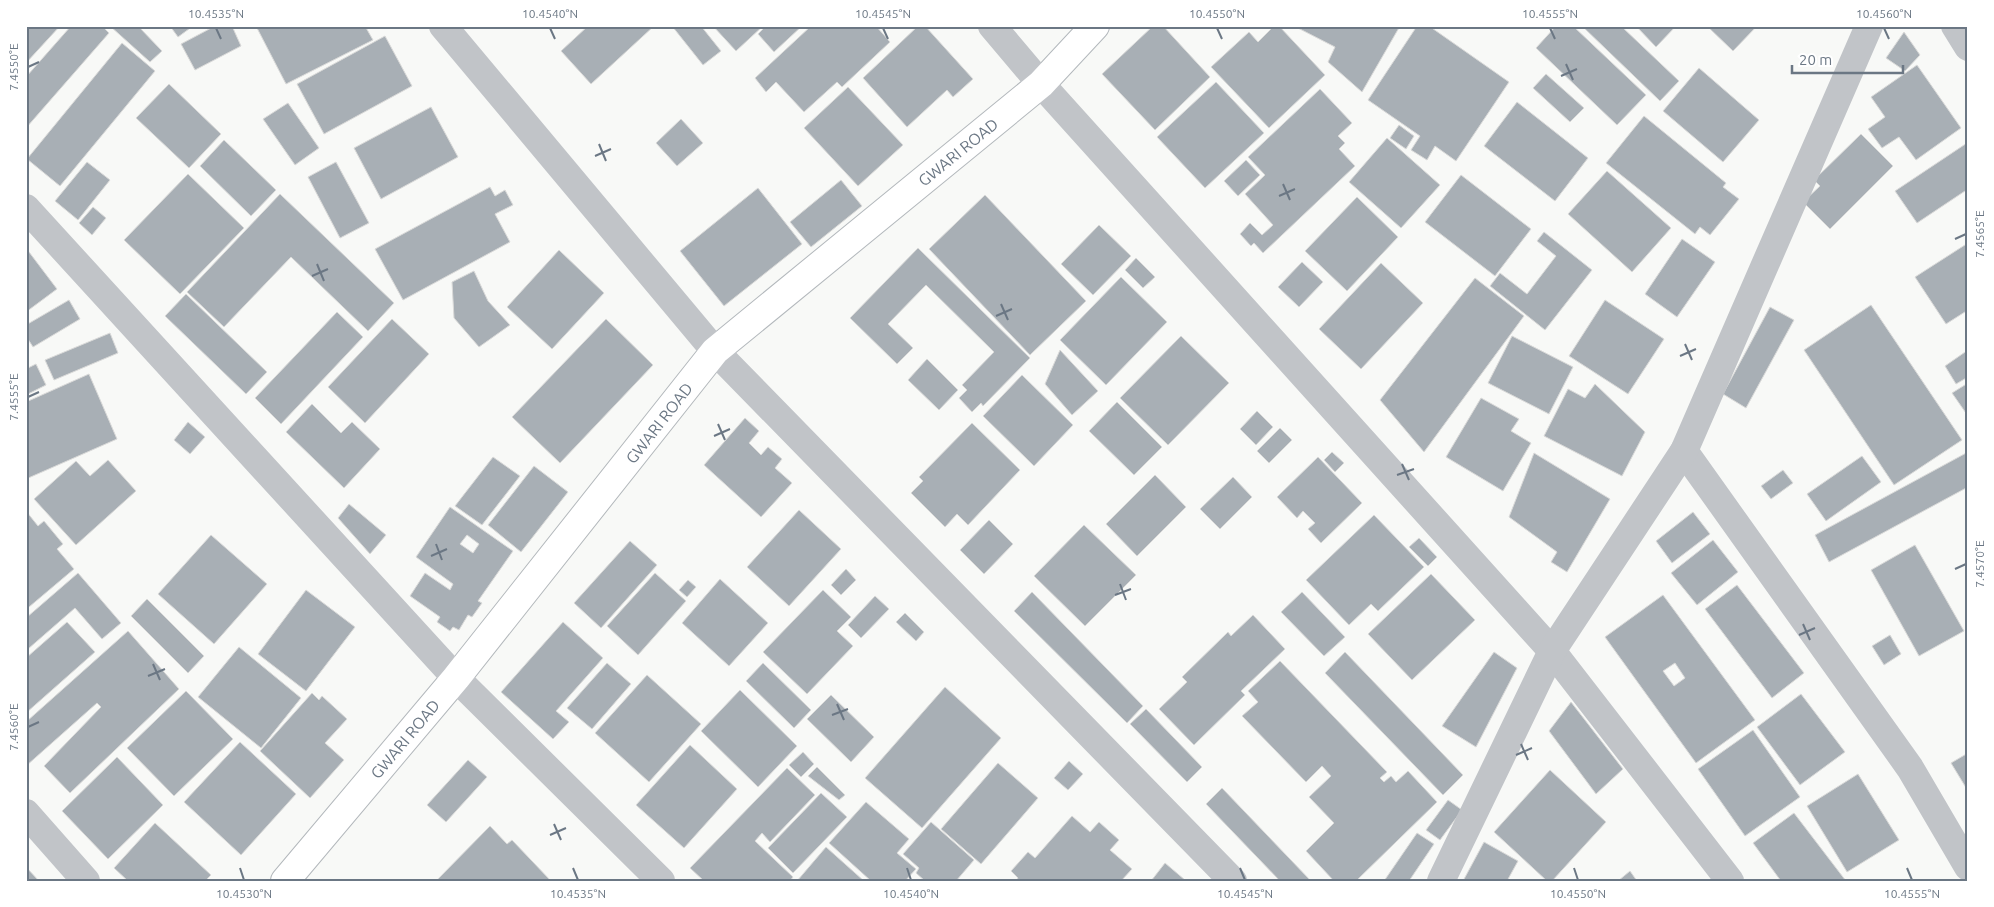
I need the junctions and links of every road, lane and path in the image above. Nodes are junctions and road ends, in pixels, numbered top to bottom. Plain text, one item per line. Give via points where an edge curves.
1 (444, 26) edge
2 (992, 26) edge
3 (1095, 26) edge
4 (1869, 26) edge
5 (1955, 26) edge
6 (1968, 47) edge
7 (1040, 84) junction
8 (26, 208) edge
9 (715, 351) junction
10 (1684, 452) junction
11 (1552, 651) junction
12 (456, 678) junction
13 (26, 813) edge
14 (1968, 867) edge
15 (86, 881) edge
16 (285, 881) edge
17 (661, 881) edge
18 (1233, 881) edge
19 (1441, 881) edge
20 (1730, 881) edge

1 - 9 street
2 - 7 street
3 - 7 street, GWARI ROAD
4 - 10 street
5 - 6 street
7 - 9 street, GWARI ROAD
7 - 11 street
8 - 12 street
9 - 12 street, GWARI ROAD
9 - 18 street
10 - 11 street
10 - 14 street via 1910,768
11 - 19 street
11 - 20 street
12 - 16 street, GWARI ROAD
12 - 17 street
13 - 15 street

